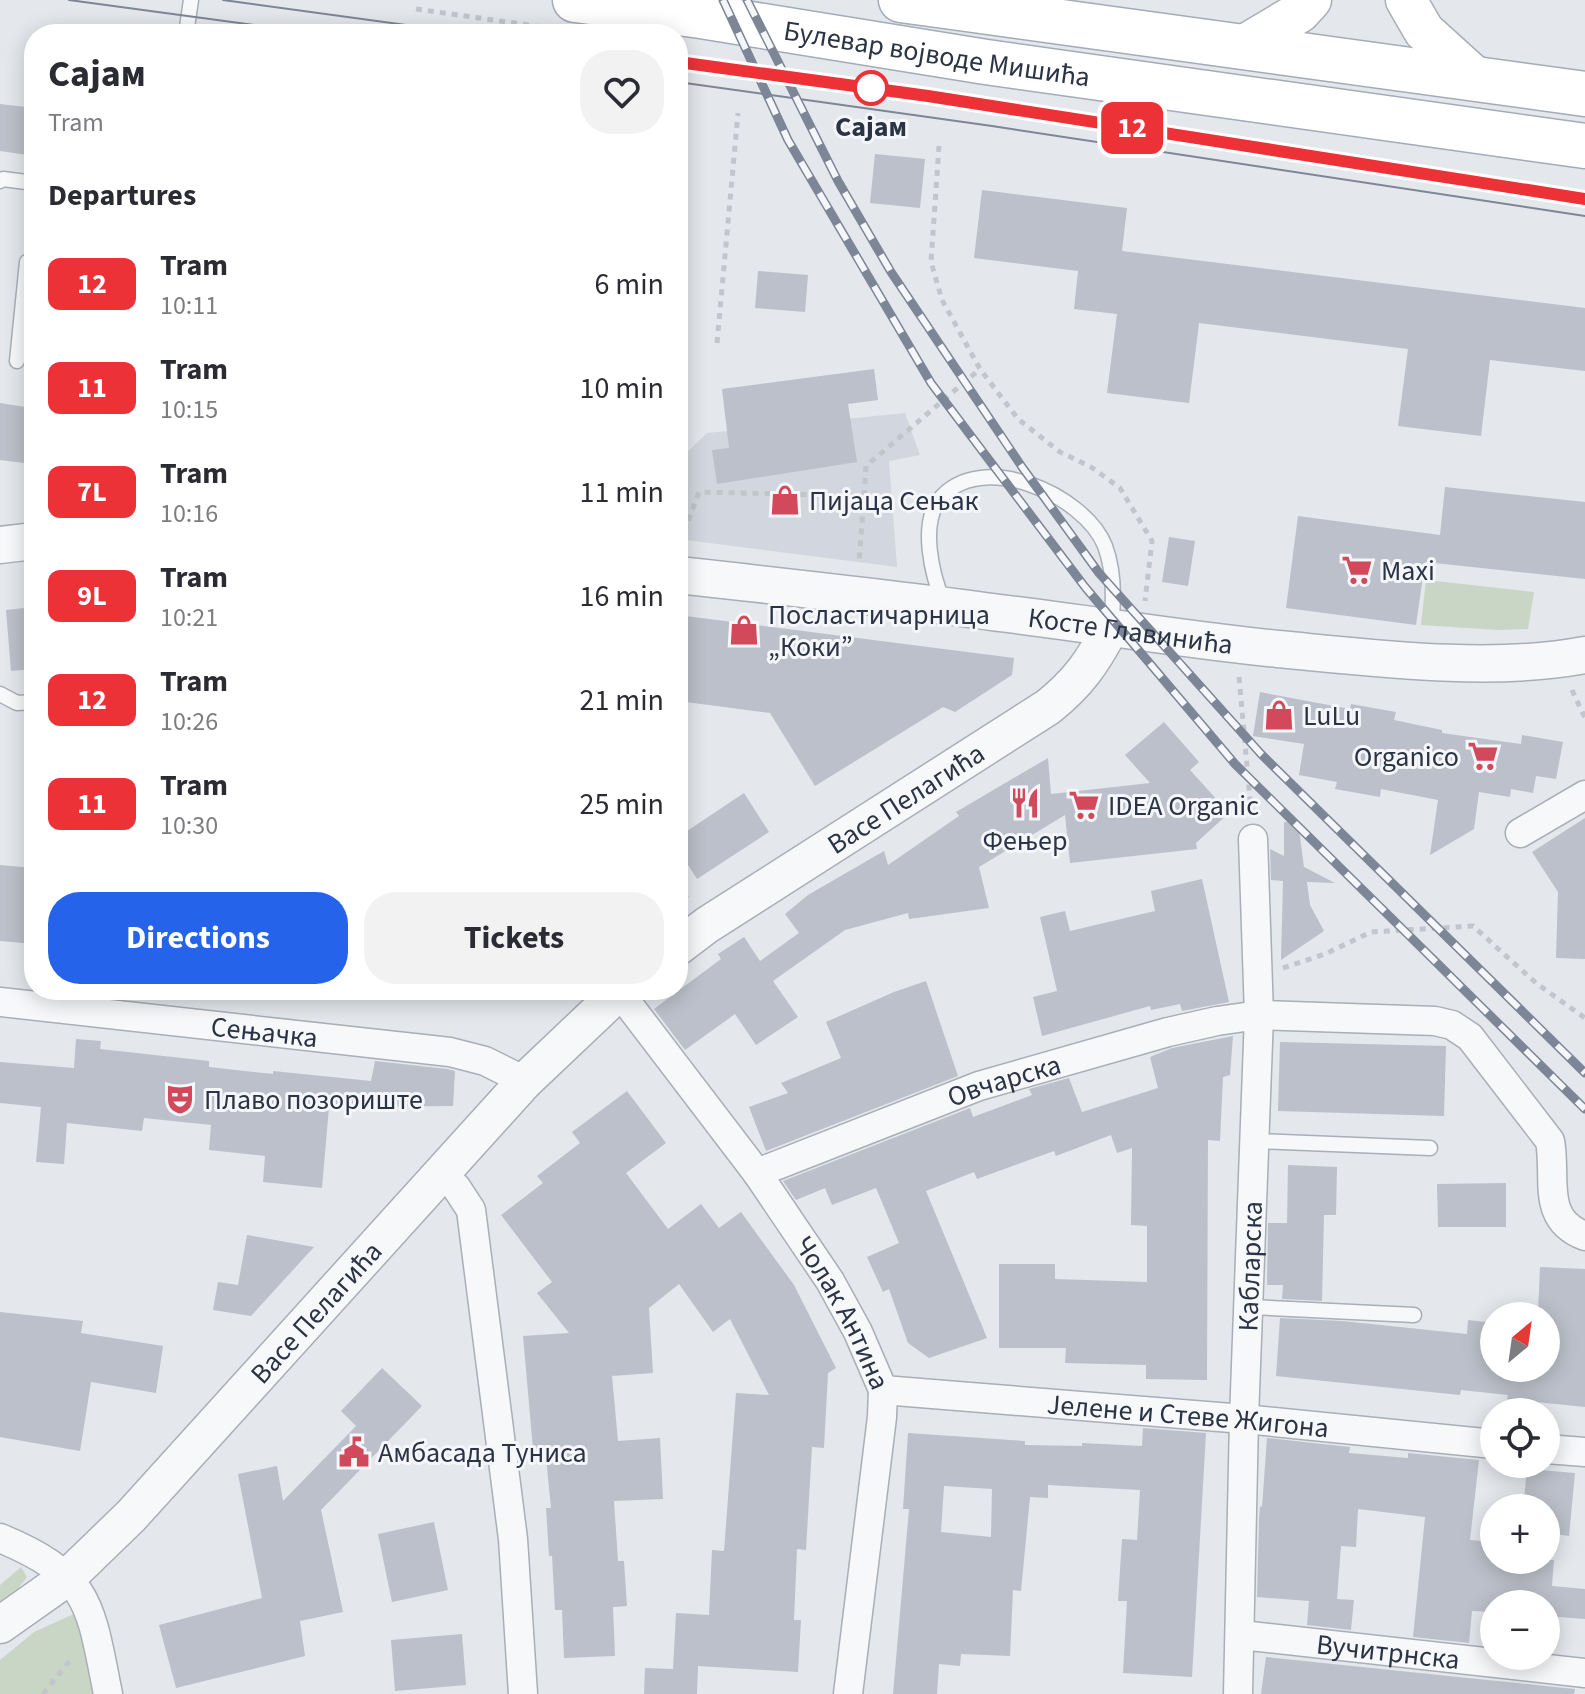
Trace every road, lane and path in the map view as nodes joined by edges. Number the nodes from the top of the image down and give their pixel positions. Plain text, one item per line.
1 (191, 0) edge
2 (901, 0) edge
3 (1311, 0) edge
4 (1406, 0) edge
5 (416, 9) dead end
6 (561, 14) edge
7 (187, 24) edge
8 (1243, 46) junction
9 (1477, 79) junction
10 (1585, 94) edge
11 (738, 113) dead end
12 (939, 146) dead end
13 (1585, 146) edge
14 (0, 181) edge
15 (24, 182) edge
16 (24, 292) edge
17 (717, 343) dead end
18 (17, 361) dead end
19 (980, 369) junction
20 (864, 496) junction
21 (688, 521) edge
22 (24, 542) edge
23 (0, 545) edge
24 (688, 576) edge
25 (857, 595) junction
26 (944, 605) junction
27 (1144, 608) dead end
28 (1110, 629) junction
29 (1576, 668) edge
30 (1239, 687) dead end
31 (0, 694) edge
32 (24, 703) edge
33 (1585, 718) edge
34 (1585, 795) edge
35 (1520, 833) dead end
36 (1253, 839) joint
37 (688, 939) edge
38 (1258, 977) junction
39 (610, 1000) edge
40 (627, 1000) edge
41 (96, 1001) edge
42 (0, 1002) edge
43 (1259, 1015) junction
44 (1585, 1018) edge
45 (525, 1081) junction
46 (1256, 1141) junction
47 (1430, 1148) dead end
48 (757, 1173) junction
49 (441, 1174) junction
50 (1585, 1236) edge
51 (1250, 1307) junction
52 (1414, 1315) dead end
53 (883, 1390) junction
54 (1244, 1419) junction
55 (1480, 1443) edge
56 (1560, 1450) edge
57 (1585, 1452) edge
58 (0, 1538) edge
59 (68, 1577) junction
60 (0, 1625) edge
61 (1241, 1635) junction
62 (1585, 1673) edge
63 (108, 1694) edge
64 (523, 1694) edge
65 (848, 1694) edge
66 (1238, 1694) edge

1 - 7 lane
2 - 8 main road, Булевар војводе Мишића
3 - 8 main road
4 - 9 main road
5 - 6 path
6 - 13 main road, Булевар војводе Мишића
8 - 9 main road, Булевар војводе Мишића
9 - 10 main road, Булевар војводе Мишића
11 - 17 path
12 - 19 path
14 - 15 lane
16 - 18 lane
19 - 20 path
19 - 27 path
20 - 21 path
20 - 25 path
22 - 23 street
24 - 25 street, Косте Главинића
25 - 26 street, Косте Главинића
26 - 28 street, Косте Главинића
26 - 28 lane
28 - 29 street, Косте Главинића
28 - 37 street, Васе Пелагића
29 - 33 path
30 - 36 path
31 - 32 lane
34 - 35 street
36 - 38 street, Кабларска
38 - 43 street, Кабларска
38 - 44 path
39 - 45 street, Васе Пелагића
40 - 48 street, Чолак Антина
41 - 42 street, Сењачка
41 - 45 street, Сењачка
43 - 46 street, Кабларска
43 - 48 street, Овчарска
43 - 50 street, Овчарска
45 - 49 street, Васе Пелагића
46 - 47 lane
46 - 51 street, Кабларска
48 - 53 street, Чолак Антина
49 - 59 street, Васе Пелагића
49 - 64 street
51 - 52 lane
51 - 54 street, Кабларска
53 - 54 street, Јелене и Стеве Жигона
53 - 65 street, Чолак Антина
54 - 55 street, Јелене и Стеве Жигона
54 - 61 street, Кабларска
56 - 57 street
58 - 59 street
59 - 60 street, Васе Пелагића
59 - 63 street
61 - 62 street, Вучитрнска
61 - 66 street, Кабларска

